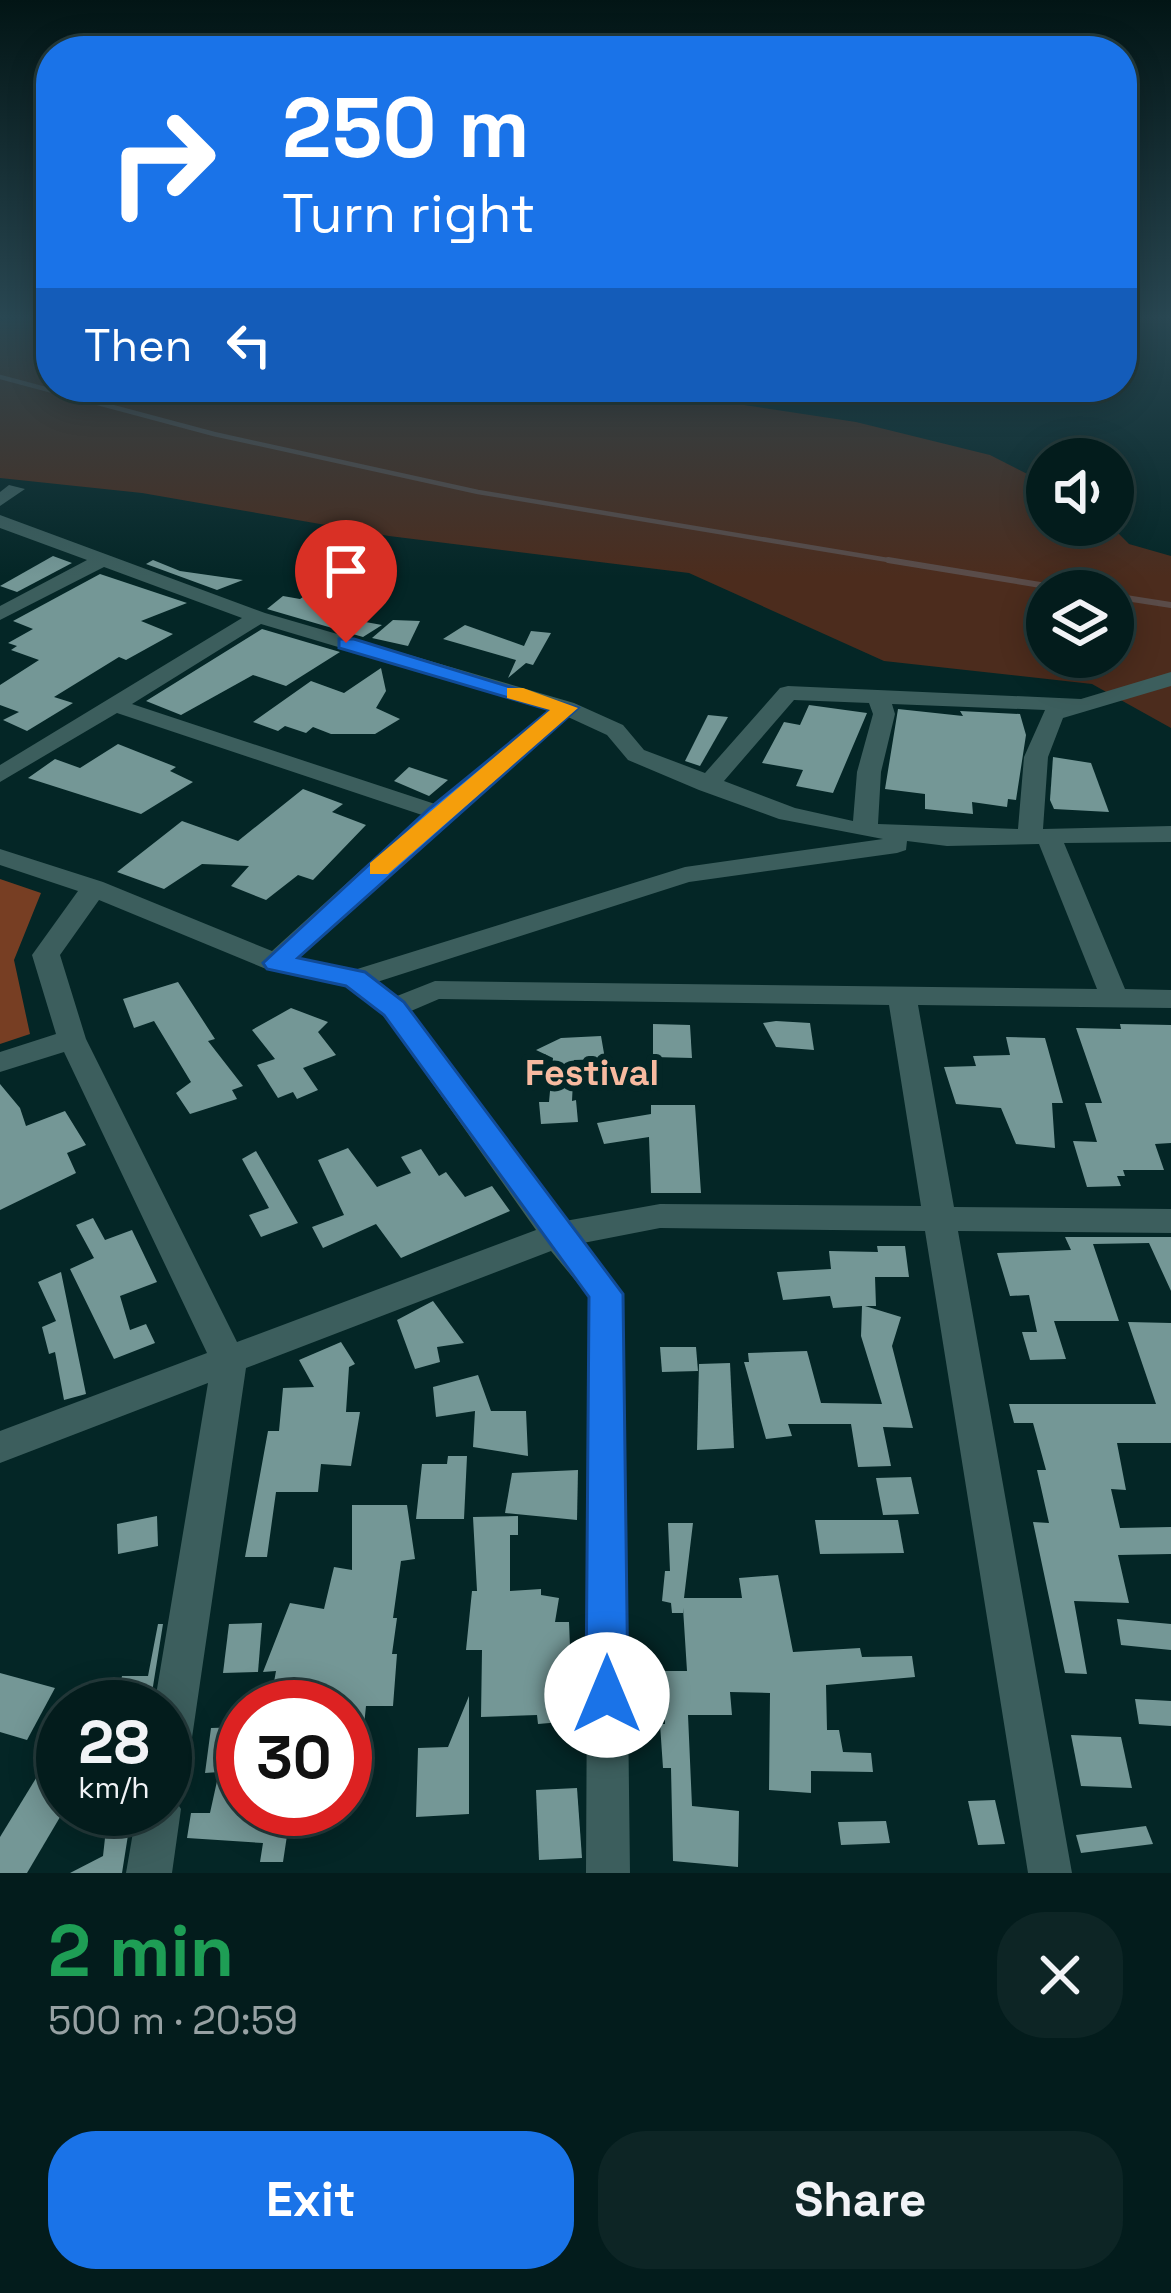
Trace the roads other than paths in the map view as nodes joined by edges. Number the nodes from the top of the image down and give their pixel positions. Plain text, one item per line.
1 (0, 521) edge
2 (104, 559) junction
3 (0, 614) edge
4 (258, 617) junction
5 (1171, 679) edge
6 (878, 696) junction
7 (1076, 704) junction
8 (114, 705) junction
9 (566, 708) junction
10 (0, 775) edge
11 (708, 785) junction
12 (439, 814) junction
13 (865, 831) junction
14 (1171, 834) edge
15 (1039, 835) junction
16 (962, 836) junction
17 (0, 857) edge
18 (94, 888) junction
19 (277, 963) junction
20 (355, 979) junction
21 (902, 996) junction
22 (1115, 999) junction
23 (1171, 999) edge
24 (394, 1009) junction
25 (72, 1039) junction
26 (0, 1062) edge
27 (1171, 1221) edge
28 (938, 1223) junction
29 (557, 1234) junction
30 (229, 1362) junction
31 (0, 1447) edge
32 (179, 1680) edge
33 (155, 1836) edge
34 (149, 1873) edge
35 (608, 1873) edge
36 (1051, 1873) edge

1 - 2 street
2 - 3 street
2 - 4 street
4 - 8 street
4 - 9 street
5 - 7 street
6 - 7 street
6 - 11 street
6 - 13 street
7 - 15 street
8 - 10 street
8 - 12 street
9 - 11 street
9 - 12 street
11 - 13 street
12 - 19 street
13 - 16 street
14 - 15 street
15 - 16 street
15 - 22 street
16 - 20 street
17 - 18 street
18 - 19 street
18 - 25 street
19 - 20 street
20 - 24 street
21 - 22 street
21 - 24 street
21 - 28 street
22 - 23 street
24 - 29 street
25 - 26 street
25 - 30 street
27 - 28 street
28 - 29 street
28 - 36 street
29 - 30 street
29 - 35 street
30 - 31 street
30 - 32 street
33 - 34 street

